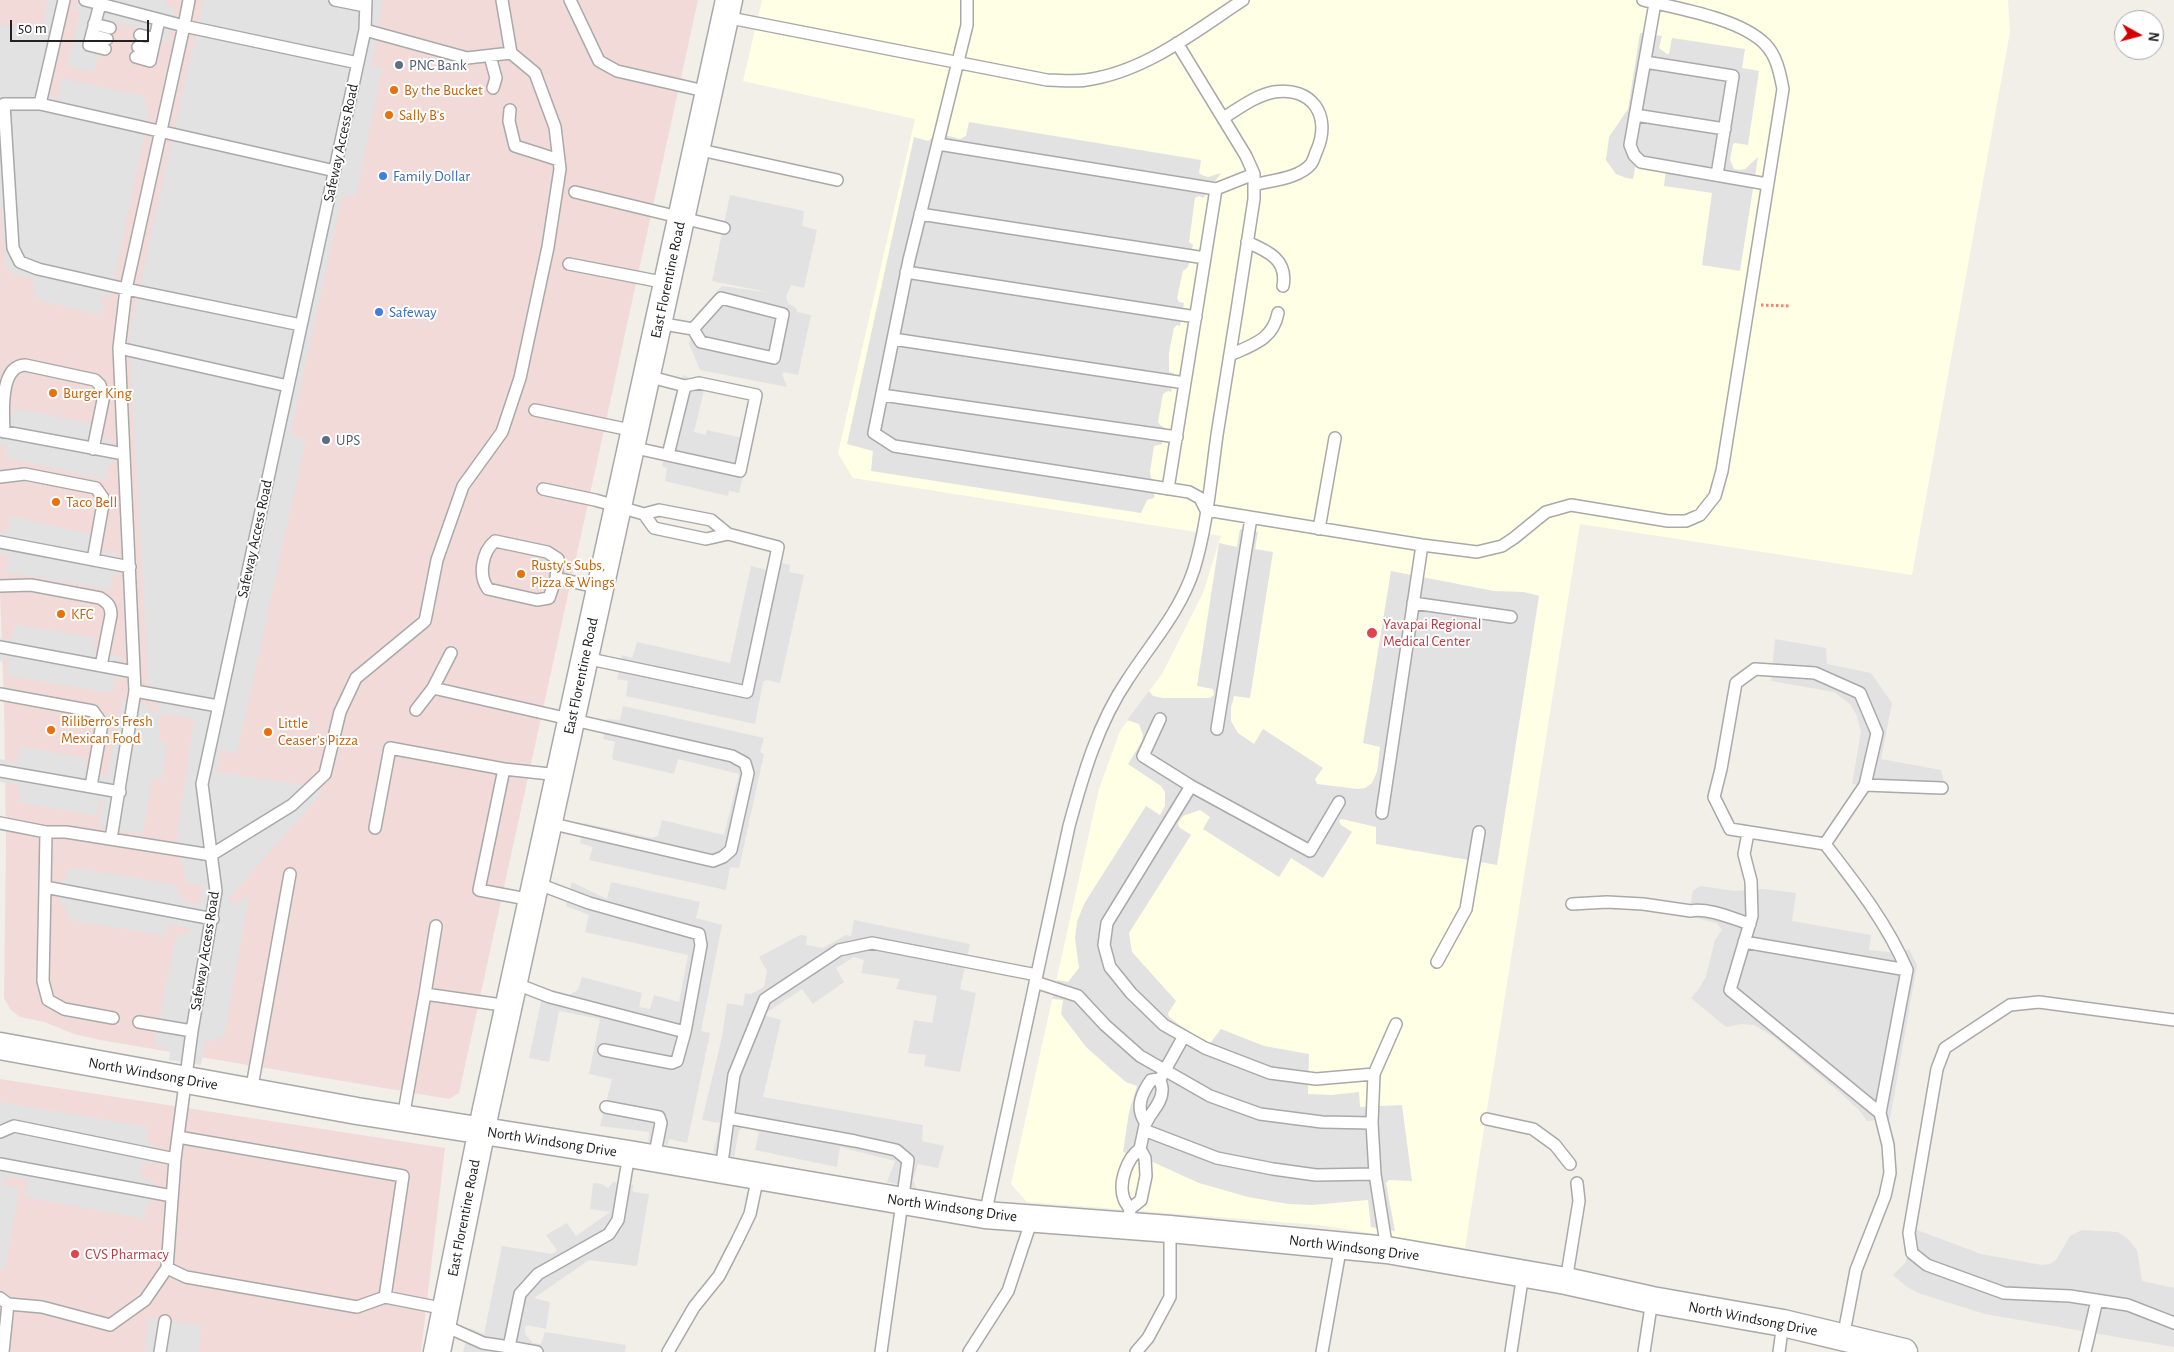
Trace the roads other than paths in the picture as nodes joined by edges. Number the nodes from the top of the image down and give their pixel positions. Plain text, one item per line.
1 (64, 0) edge
2 (85, 0) edge
3 (189, 0) edge
4 (335, 0) edge
5 (502, 0) edge
6 (570, 0) edge
7 (967, 0) edge
8 (1243, 0) edge
9 (1649, 1) edge
10 (365, 3) edge
11 (100, 4) junction
12 (727, 8) edge
13 (159, 20) junction
14 (184, 26) junction
15 (365, 30) junction
16 (92, 35) junction
17 (1177, 43) junction
18 (152, 50) junction
19 (511, 53) junction
20 (490, 56) junction
21 (1645, 62) junction
22 (358, 63) junction
23 (958, 64) junction
24 (497, 84) dead end
25 (709, 92) junction
26 (40, 104) junction
27 (507, 115) dead end
28 (1635, 115) junction
29 (1222, 118) junction
30 (1724, 129) junction
31 (160, 132) junction
32 (938, 144) junction
33 (696, 149) junction
34 (559, 160) junction
35 (335, 171) junction
36 (1717, 175) junction
37 (1254, 179) junction
38 (837, 180) dead end
39 (1767, 184) junction
40 (1216, 190) junction
41 (575, 192) dead end
42 (920, 214) junction
43 (682, 217) junction
44 (724, 228) dead end
45 (1248, 242) junction
46 (1205, 258) junction
47 (569, 264) dead end
48 (906, 272) junction
49 (667, 283) junction
50 (1283, 286) dead end
51 (126, 289) junction
52 (1278, 313) dead end
53 (1196, 317) junction
54 (658, 323) junction
55 (301, 325) junction
56 (693, 329) junction
57 (893, 339) junction
58 (119, 348) junction
59 (1230, 355) junction
60 (647, 376) junction
61 (1185, 383) junction
62 (288, 386) junction
63 (685, 386) junction
64 (882, 395) junction
65 (535, 410) dead end
66 (2, 432) edge
67 (1177, 437) junction
68 (1335, 438) dead end
69 (633, 439) junction
70 (93, 449) junction
71 (124, 454) junction
72 (668, 455) junction
73 (0, 477) edge
74 (543, 489) dead end
75 (1168, 489) junction
76 (618, 507) junction
77 (1206, 510) junction
78 (644, 514) junction
79 (1251, 518) junction
80 (1319, 529) junction
81 (728, 534) junction
82 (0, 542) edge
83 (1422, 545) junction
84 (93, 560) junction
85 (130, 567) junction
86 (556, 578) junction
87 (0, 586) edge
88 (600, 588) junction
89 (1413, 603) junction
90 (1511, 617) dead end
91 (0, 647) edge
92 (451, 653) dead end
93 (585, 658) junction
94 (102, 666) junction
95 (134, 672) junction
96 (432, 688) junction
97 (135, 691) junction
98 (0, 694) edge
99 (218, 706) junction
100 (416, 710) dead end
101 (1160, 719) dead end
102 (571, 720) junction
103 (1217, 730) dead end
104 (504, 769) junction
105 (0, 771) edge
106 (559, 775) junction
107 (1865, 785) junction
108 (91, 786) junction
109 (1191, 786) junction
110 (1942, 788) dead end
111 (120, 792) junction
112 (1339, 802) dead end
113 (1382, 813) dead end
114 (0, 823) edge
115 (549, 823) junction
116 (375, 828) dead end
117 (46, 832) junction
118 (1478, 832) dead end
119 (1748, 833) junction
120 (111, 839) junction
121 (1825, 844) junction
122 (211, 855) junction
123 (290, 874) dead end
124 (45, 887) junction
125 (534, 892) junction
126 (1572, 904) dead end
127 (213, 919) junction
128 (1750, 924) junction
129 (436, 926) dead end
130 (1744, 942) junction
131 (1437, 962) dead end
132 (1907, 970) junction
133 (1036, 978) junction
134 (425, 994) junction
135 (511, 995) junction
136 (113, 1018) dead end
137 (2174, 1020) edge
138 (139, 1022) dead end
139 (1396, 1024) dead end
140 (192, 1031) junction
141 (685, 1032) junction
142 (1184, 1036) junction
143 (0, 1046) edge
144 (604, 1050) dead end
145 (1162, 1074) junction
146 (1374, 1074) junction
147 (186, 1080) junction
148 (251, 1092) junction
149 (606, 1107) dead end
150 (1880, 1113) junction
151 (403, 1118) junction
152 (728, 1118) junction
153 (1487, 1120) dead end
154 (1372, 1123) junction
155 (1144, 1126) junction
156 (482, 1131) junction
157 (0, 1132) edge
158 (178, 1137) junction
159 (1140, 1149) junction
160 (629, 1154) junction
161 (654, 1158) junction
162 (174, 1159) junction
163 (0, 1164) edge
164 (1570, 1164) dead end
165 (721, 1170) junction
166 (1375, 1174) junction
167 (758, 1176) junction
168 (1577, 1183) dead end
169 (172, 1196) junction
170 (903, 1201) junction
171 (985, 1215) junction
172 (1128, 1218) junction
173 (1032, 1219) junction
174 (1170, 1229) junction
175 (1341, 1245) junction
176 (1387, 1250) junction
177 (167, 1268) junction
178 (1523, 1274) junction
179 (1566, 1281) junction
180 (385, 1298) junction
181 (1652, 1300) junction
182 (2097, 1300) junction
183 (4, 1301) edge
184 (444, 1317) junction
185 (166, 1322) dead end
186 (1784, 1323) junction
187 (2174, 1323) edge
188 (1843, 1338) junction
189 (509, 1347) junction
190 (3, 1352) edge
191 (160, 1352) edge
192 (437, 1352) edge
193 (537, 1352) edge
194 (668, 1352) edge
195 (881, 1352) edge
196 (969, 1352) edge
197 (1136, 1352) edge
198 (1322, 1352) edge
199 (1511, 1352) edge
200 (1644, 1352) edge
201 (1779, 1352) edge
202 (1904, 1352) edge
203 (2085, 1352) edge

1 - 26 lane
2 - 11 lane
3 - 14 lane
4 - 10 lane
5 - 19 lane
6 - 25 lane
7 - 23 lane
8 - 17 lane
9 - 21 lane
9 - 39 lane
10 - 15 lane, Safeway Access Road
11 - 13 lane
11 - 16 lane
12 - 23 lane
12 - 25 street, East Florentine Road
13 - 14 lane
13 - 18 lane
14 - 22 lane
14 - 31 lane
15 - 20 lane
15 - 22 lane, Safeway Access Road
16 - 16 lane
17 - 23 lane
17 - 29 lane
18 - 18 lane
19 - 20 lane
19 - 34 lane
20 - 24 lane
21 - 28 lane
21 - 30 lane
22 - 35 lane, Safeway Access Road
23 - 32 lane
25 - 33 street, East Florentine Road
26 - 31 lane
26 - 51 lane
27 - 34 lane
28 - 30 lane
28 - 36 lane
29 - 37 lane
29 - 37 lane
30 - 36 lane
31 - 35 lane
31 - 51 lane
32 - 40 lane
32 - 42 lane
33 - 38 lane
33 - 43 street, East Florentine Road
34 - 122 lane
35 - 55 lane, Safeway Access Road
36 - 39 lane
37 - 40 lane
37 - 45 lane
39 - 83 lane
40 - 46 lane
41 - 43 lane
42 - 46 lane
42 - 48 lane
43 - 44 lane
43 - 49 street, East Florentine Road
45 - 50 lane
45 - 59 lane
46 - 53 lane
47 - 49 lane
48 - 53 lane
48 - 57 lane
49 - 54 street, East Florentine Road
51 - 55 lane
51 - 58 lane
52 - 59 lane
53 - 61 lane
54 - 56 lane
54 - 60 street, East Florentine Road
55 - 62 lane, Safeway Access Road
56 - 56 lane
57 - 61 lane
57 - 64 lane
58 - 62 lane
58 - 71 lane
59 - 77 lane
60 - 63 lane
60 - 69 street, East Florentine Road
61 - 67 lane
62 - 99 lane, Safeway Access Road
63 - 72 lane
63 - 72 lane
64 - 67 lane
64 - 75 lane
65 - 69 lane
66 - 70 lane
66 - 70 lane
67 - 75 lane
68 - 80 lane
69 - 72 lane
69 - 76 street, East Florentine Road
70 - 71 lane
71 - 85 lane
73 - 84 lane
74 - 76 lane
75 - 77 lane
76 - 78 lane
76 - 88 street, East Florentine Road
77 - 79 lane
77 - 133 lane
78 - 81 lane
78 - 81 lane
79 - 80 lane
79 - 103 lane
80 - 83 lane
81 - 93 lane
82 - 84 lane
83 - 89 lane
84 - 85 lane
85 - 95 lane
86 - 86 lane
86 - 88 lane
87 - 94 lane
88 - 93 street, East Florentine Road
89 - 90 lane
89 - 113 lane
91 - 94 lane
92 - 96 lane
93 - 102 street, East Florentine Road
94 - 95 lane
95 - 97 lane
96 - 100 lane
96 - 102 lane
97 - 99 lane
97 - 111 lane
98 - 108 lane
99 - 122 lane, Safeway Access Road
101 - 109 lane
102 - 106 street, East Florentine Road
102 - 115 lane
104 - 106 lane
104 - 116 lane
104 - 125 lane
105 - 108 lane
106 - 115 street, East Florentine Road
107 - 110 lane
107 - 119 lane
107 - 121 lane
108 - 111 lane
109 - 112 lane
109 - 142 lane
111 - 120 lane
114 - 117 lane
115 - 125 street, East Florentine Road
117 - 120 lane
117 - 124 lane
118 - 131 lane
119 - 121 lane
119 - 128 lane
120 - 122 lane
121 - 132 lane
122 - 127 lane, Safeway Access Road
123 - 148 lane
124 - 127 lane
124 - 136 lane
125 - 135 street, East Florentine Road
125 - 141 lane
126 - 128 lane
127 - 140 lane, Safeway Access Road
128 - 130 lane
129 - 134 lane
130 - 132 lane
130 - 150 lane
132 - 150 lane
133 - 145 lane
133 - 152 lane
133 - 171 lane
134 - 135 lane
134 - 151 lane
135 - 141 lane
135 - 156 street, East Florentine Road
137 - 182 lane
138 - 140 lane
139 - 146 lane
140 - 147 lane, Safeway Access Road
141 - 144 lane
142 - 145 lane
142 - 146 lane
143 - 147 street, North Windsong Drive
145 - 154 lane
145 - 155 lane
145 - 155 lane
146 - 154 lane
147 - 148 street, North Windsong Drive
147 - 158 lane, Safeway Access Road
148 - 151 street, North Windsong Drive
149 - 161 lane
150 - 188 lane
151 - 156 street, North Windsong Drive
152 - 165 lane
152 - 170 lane
153 - 164 lane
154 - 166 lane
155 - 159 lane
155 - 166 lane
156 - 160 street, North Windsong Drive
156 - 184 street, East Florentine Road
157 - 162 lane
158 - 162 lane, Safeway Access Road
158 - 180 lane
159 - 172 lane
159 - 172 lane
160 - 161 street, North Windsong Drive
160 - 189 lane
161 - 165 street, North Windsong Drive
162 - 169 lane, Safeway Access Road
163 - 169 lane
165 - 167 street, North Windsong Drive
166 - 176 lane
167 - 170 street, North Windsong Drive
167 - 194 lane
168 - 179 lane
169 - 177 lane, Safeway Access Road
170 - 171 street, North Windsong Drive
170 - 195 lane
171 - 173 street, North Windsong Drive
172 - 173 street, North Windsong Drive
172 - 174 street, North Windsong Drive
173 - 196 lane
174 - 175 street, North Windsong Drive
174 - 197 lane
175 - 176 street, North Windsong Drive
175 - 198 lane
176 - 178 street, North Windsong Drive
177 - 180 lane
177 - 183 lane
178 - 179 street, North Windsong Drive
178 - 199 lane
179 - 181 street, North Windsong Drive
180 - 184 lane
181 - 186 street, North Windsong Drive
181 - 200 lane
182 - 187 lane
182 - 203 lane
183 - 190 lane
184 - 189 lane
184 - 192 street, East Florentine Road
185 - 191 lane
186 - 188 street, North Windsong Drive
186 - 201 lane
188 - 202 street, North Windsong Drive
189 - 193 lane

